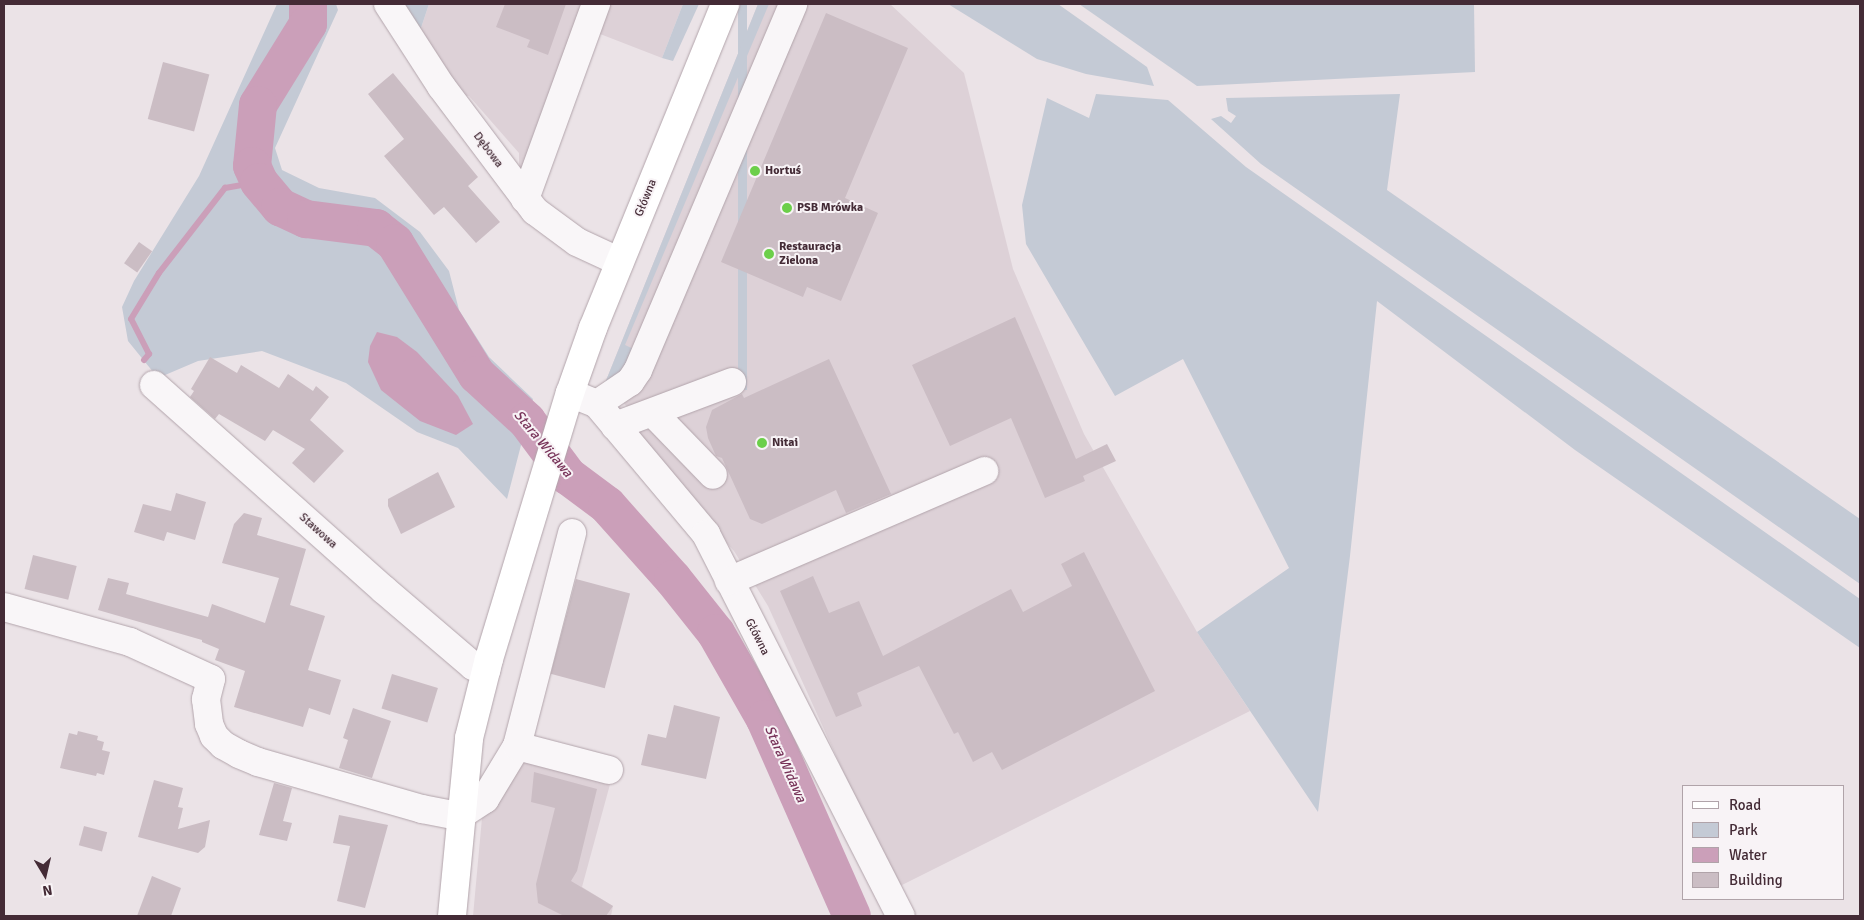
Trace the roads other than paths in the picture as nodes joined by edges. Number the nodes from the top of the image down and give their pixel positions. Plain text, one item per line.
1 (388, 4) edge
2 (596, 4) edge
3 (725, 4) edge
4 (793, 4) edge
5 (525, 199) junction
6 (620, 262) junction
7 (732, 382) dead end
8 (154, 385) dead end
9 (570, 393) junction
10 (597, 404) junction
11 (653, 413) junction
12 (615, 426) junction
13 (984, 470) dead end
14 (713, 475) dead end
15 (572, 533) dead end
16 (729, 580) junction
17 (4, 607) edge
18 (487, 665) junction
19 (518, 746) junction
20 (609, 770) dead end
21 (459, 816) junction
22 (452, 916) edge
23 (901, 916) edge

1 - 5 street, Dębowa
2 - 5 street
3 - 6 main road, Główna
4 - 10 street
5 - 6 street, Dębowa
6 - 9 main road, Główna
7 - 11 street
8 - 18 street, Stawowa
9 - 10 street, Główna
9 - 18 main road, Główna
10 - 12 street, Główna
11 - 12 street
11 - 14 street
12 - 16 street, Główna
13 - 16 street
15 - 19 street
16 - 23 street, Główna
17 - 21 street
18 - 21 main road, Główna
19 - 20 street
19 - 21 street
21 - 22 main road, Główna

